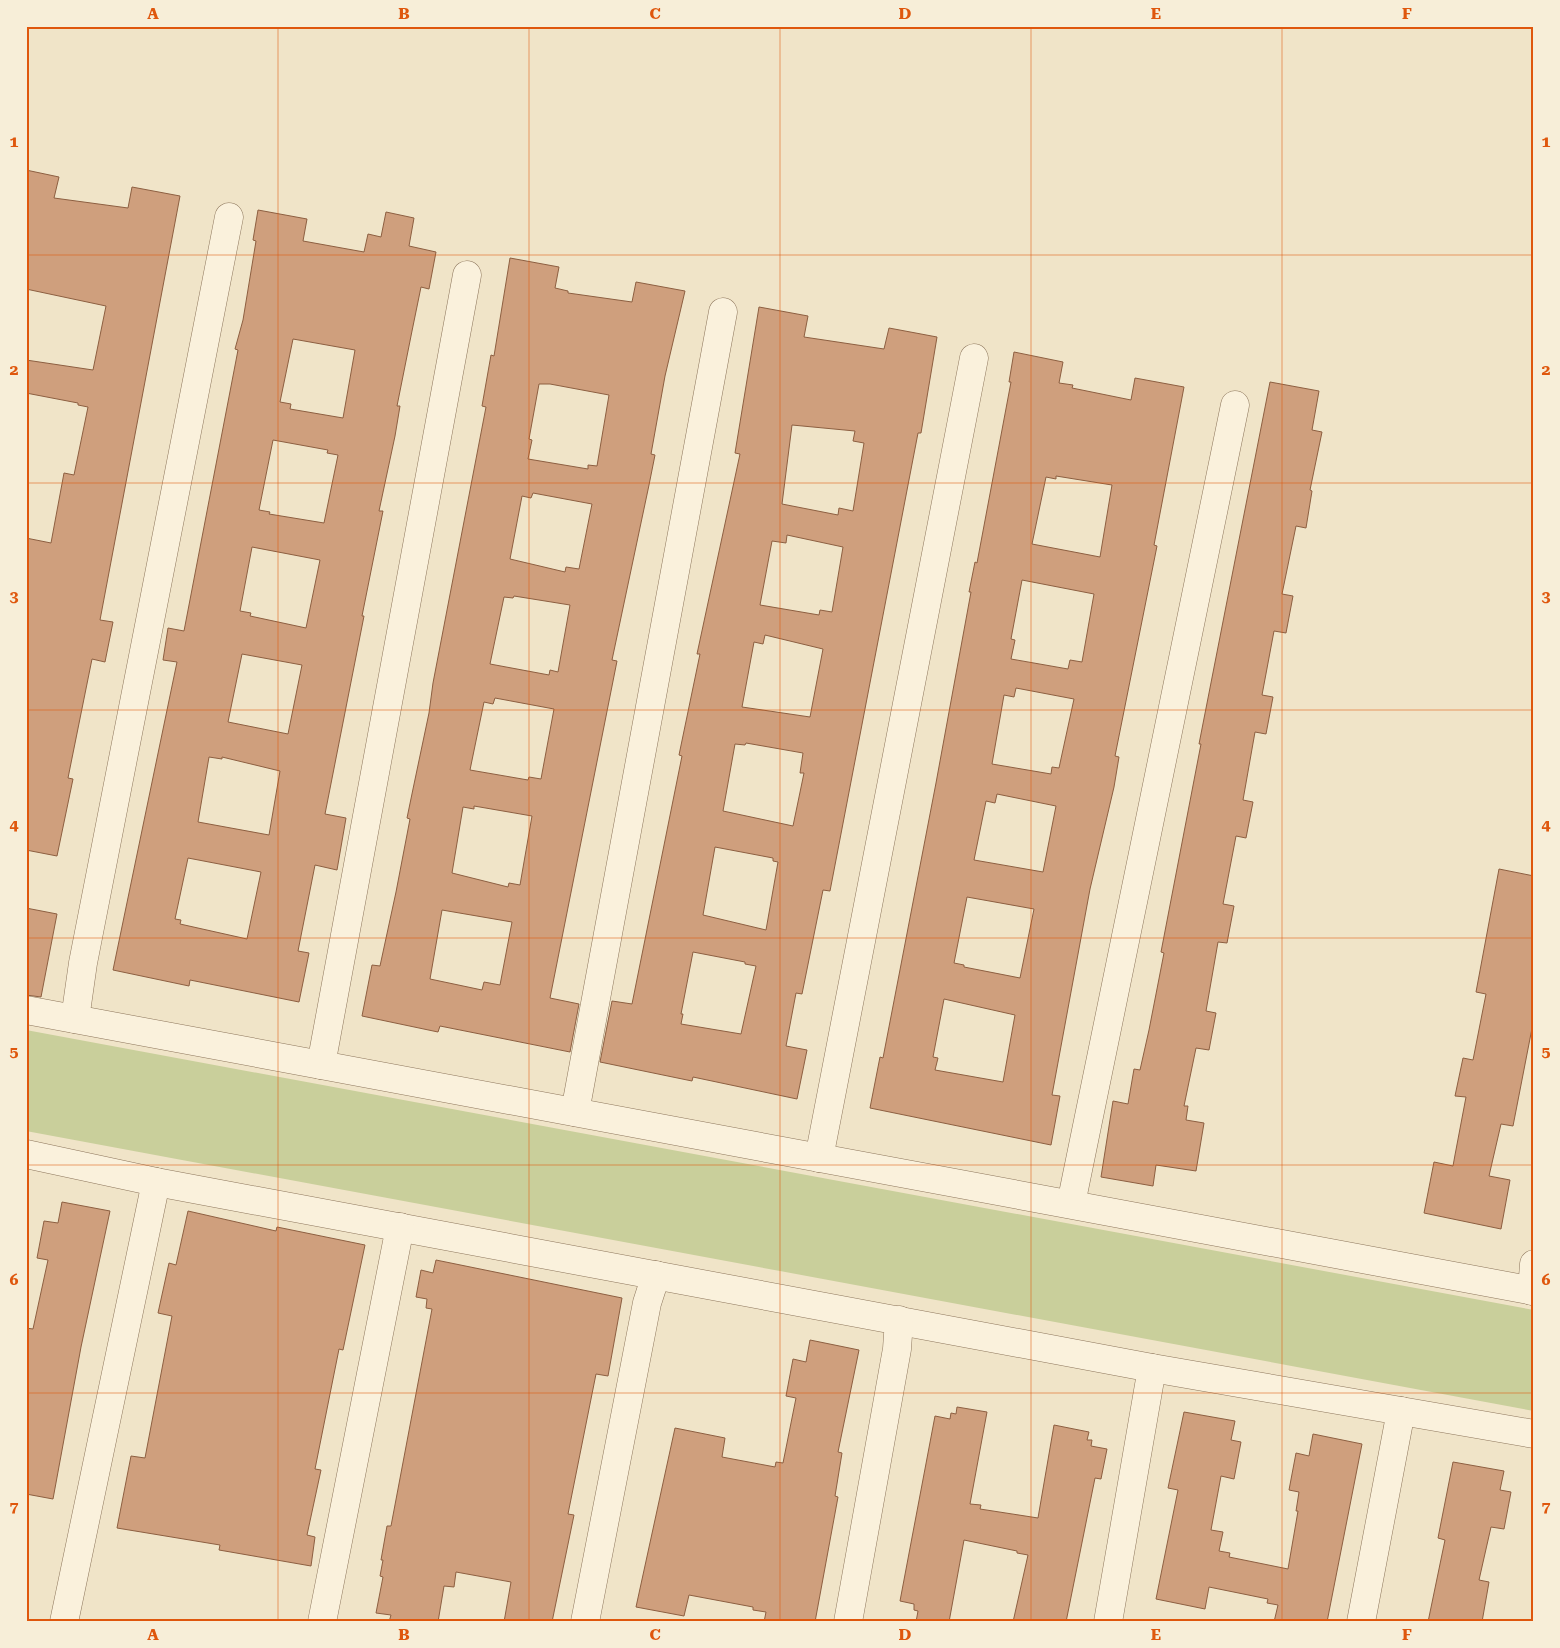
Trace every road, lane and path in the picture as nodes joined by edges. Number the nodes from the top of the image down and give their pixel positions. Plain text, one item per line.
1 (229, 218) dead end
2 (467, 275) dead end
3 (723, 312) dead end
4 (974, 358) dead end
5 (1235, 405) dead end
6 (26, 1010) edge
7 (75, 1019) junction
8 (321, 1065) junction
9 (575, 1112) junction
10 (26, 1154) edge
11 (819, 1158) junction
12 (156, 1182) junction
13 (1071, 1204) junction
14 (400, 1227) junction
15 (656, 1275) junction
16 (1533, 1282) edge
17 (898, 1320) junction
18 (1152, 1368) junction
19 (1401, 1411) junction
20 (1534, 1434) edge
21 (64, 1622) edge
22 (322, 1622) edge
23 (585, 1622) edge
24 (848, 1622) edge
25 (1108, 1622) edge
26 (1361, 1622) edge

1 - 7 street
2 - 8 street
3 - 9 street
4 - 11 street
5 - 13 street
6 - 7 street
7 - 8 street
8 - 9 street
9 - 11 street
10 - 12 street
11 - 13 street
12 - 14 street
12 - 21 street
13 - 16 street
14 - 15 street
14 - 22 street
15 - 17 street
15 - 23 street
17 - 18 street
17 - 24 street
18 - 19 street
18 - 25 street
19 - 20 street
19 - 26 street

